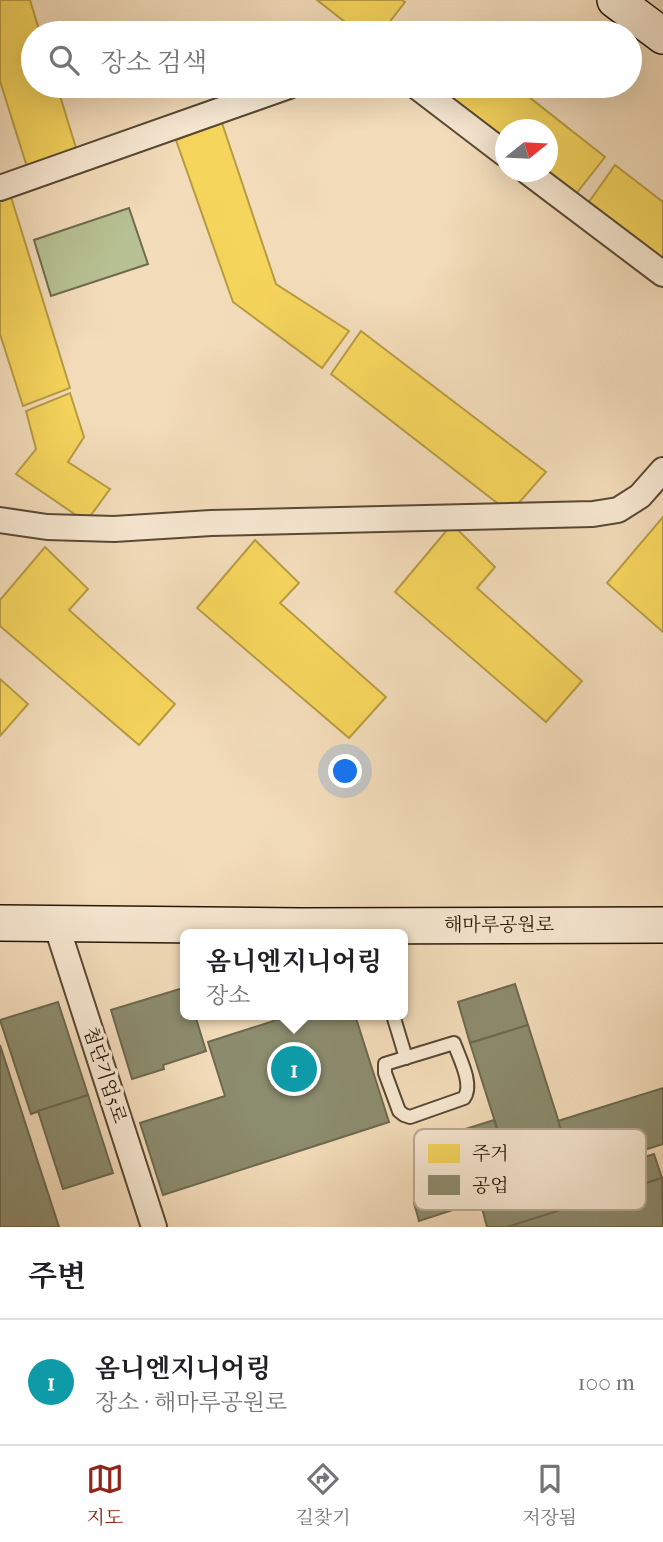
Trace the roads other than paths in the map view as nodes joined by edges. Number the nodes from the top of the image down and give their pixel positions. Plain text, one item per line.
1 (615, 0) edge
2 (663, 36) edge
3 (255, 98) edge
4 (432, 98) edge
5 (495, 146) edge
6 (541, 182) edge
7 (0, 188) edge
8 (663, 275) edge
9 (663, 470) edge
10 (0, 520) edge
11 (0, 923) edge
12 (663, 925) edge
13 (220, 929) edge
14 (180, 930) edge
15 (60, 935) junction
16 (180, 946) edge
17 (408, 946) edge
18 (663, 946) edge
19 (0, 947) edge
20 (395, 1020) edge
21 (406, 1058) junction
22 (154, 1227) edge

1 - 2 street
3 - 7 street
4 - 5 street
6 - 8 street
9 - 10 street
11 - 15 street, 해마루공원로
12 - 13 street, 해마루공원로
14 - 15 street, 해마루공원로
15 - 16 street, 해마루공원로
15 - 19 street, 해마루공원로
15 - 22 street, 첨단기업5로
17 - 18 street, 해마루공원로
20 - 21 lane
21 - 21 lane

